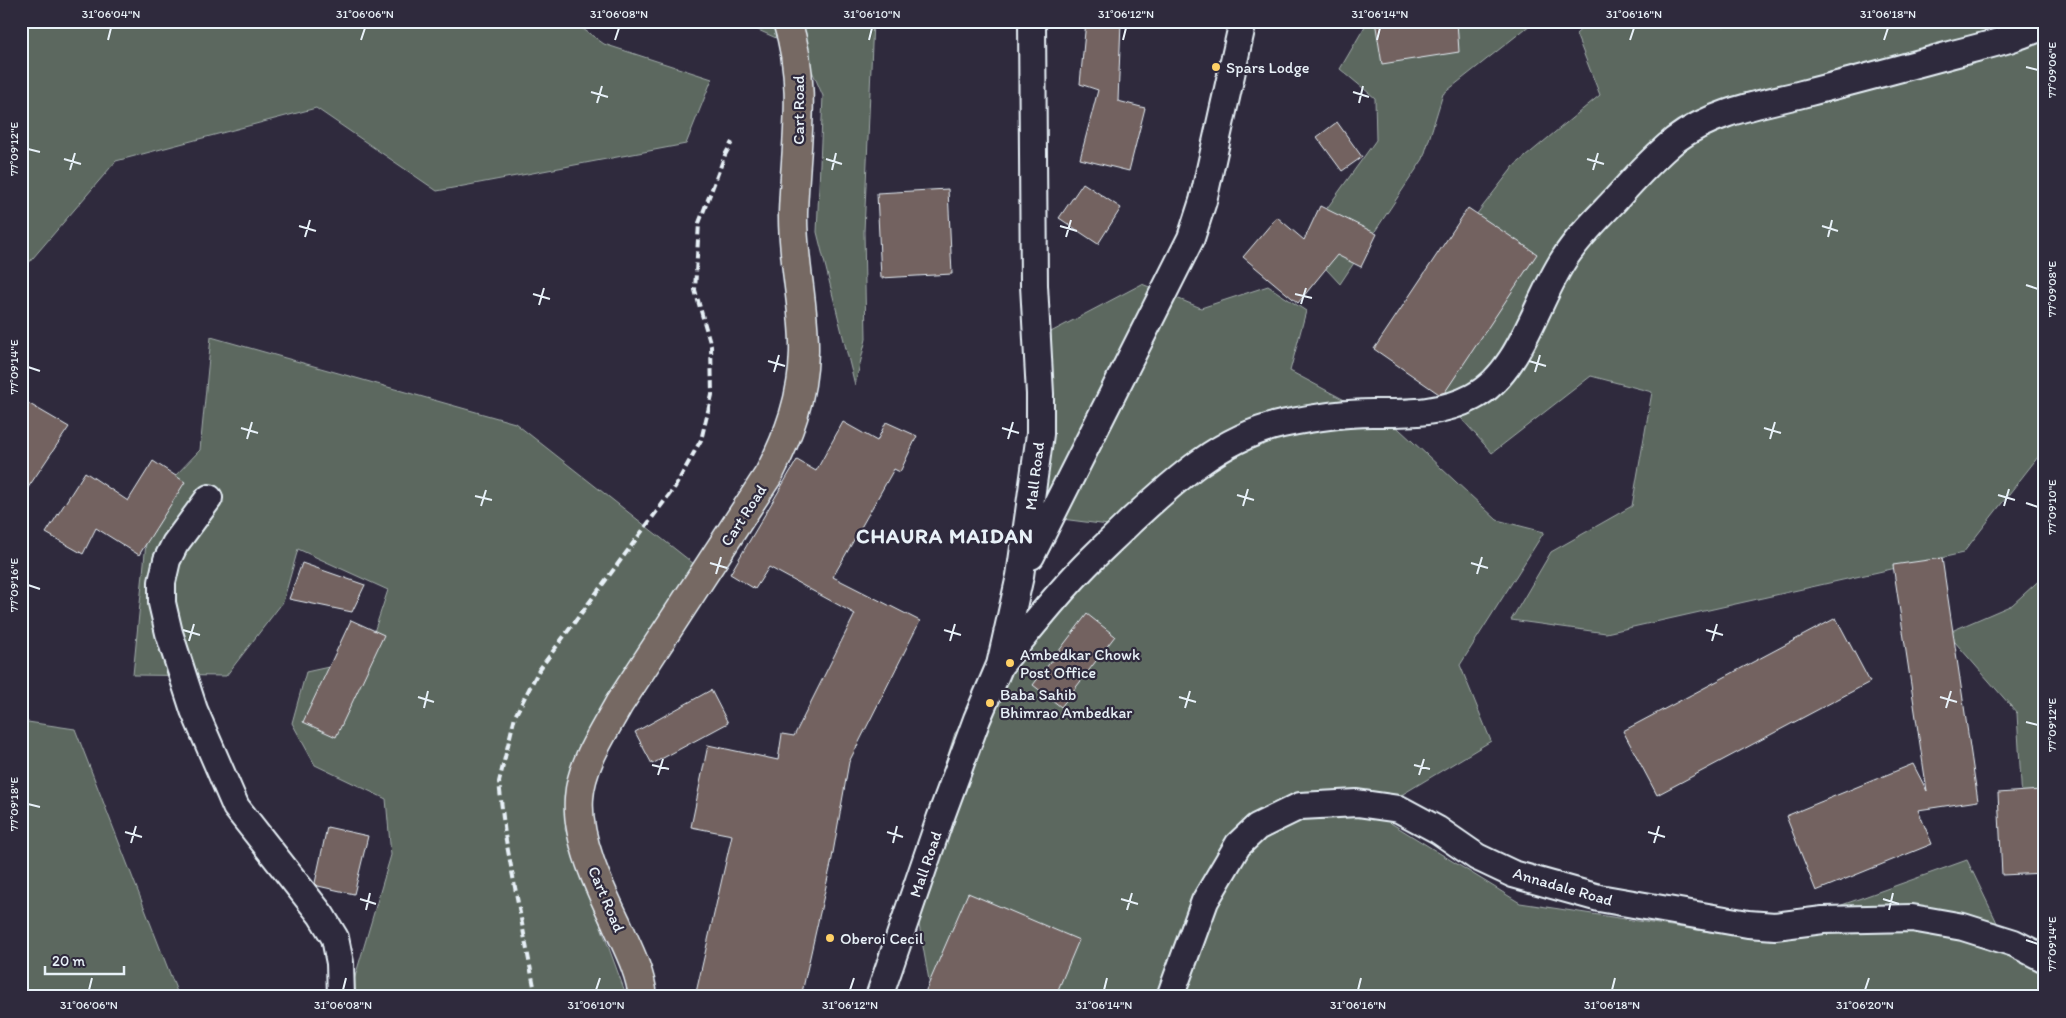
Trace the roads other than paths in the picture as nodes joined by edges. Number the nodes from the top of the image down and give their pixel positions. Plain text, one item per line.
1 (787, 21) edge
2 (1032, 21) edge
3 (1243, 21) edge
4 (2045, 25) edge
5 (209, 498) dead end
6 (1020, 576) junction
7 (1000, 665) junction
8 (2045, 959) edge
9 (341, 997) edge
10 (643, 997) edge
11 (879, 997) edge
12 (1170, 997) edge

1 - 10 main road, Cart Road
2 - 6 street, Mall Road
3 - 6 street
4 - 7 street
5 - 9 street
6 - 7 street, Mall Road
7 - 11 street, Mall Road
8 - 12 street, Annadale Road

